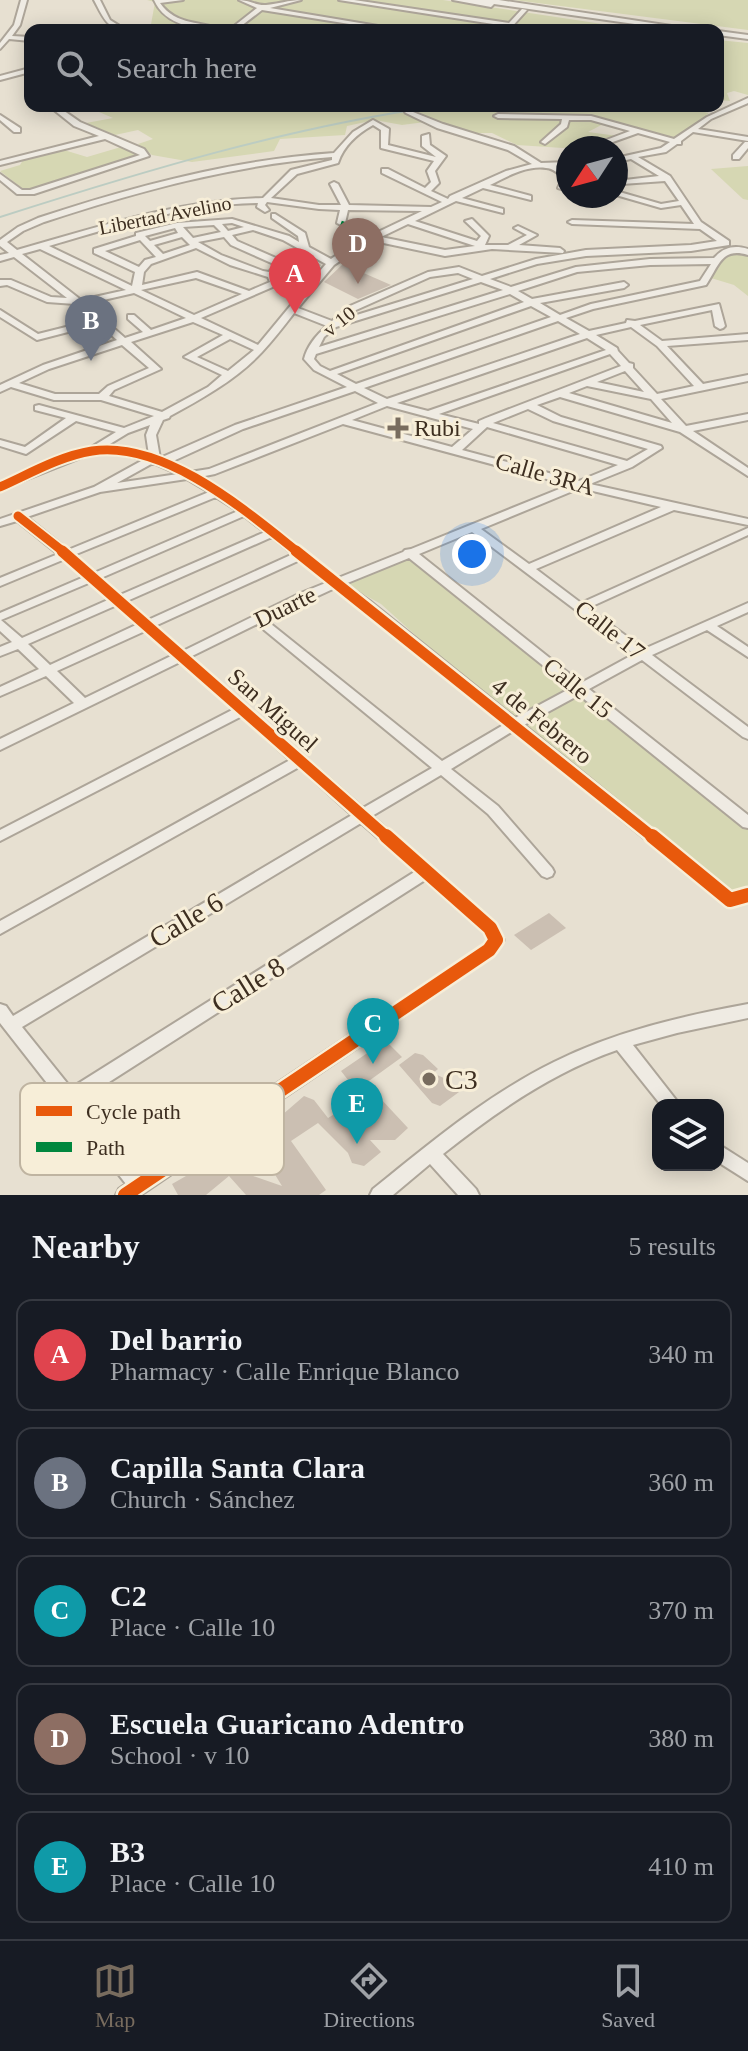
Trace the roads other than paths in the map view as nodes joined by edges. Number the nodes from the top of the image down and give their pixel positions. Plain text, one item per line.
1 (24, 0) edge
2 (97, 0) edge
3 (180, 0) edge
4 (242, 0) edge
5 (298, 0) edge
6 (342, 0) edge
7 (457, 0) edge
8 (482, 0) edge
9 (155, 1) edge
10 (261, 8) junction
11 (524, 10) junction
12 (318, 18) junction
13 (113, 24) edge
14 (191, 24) edge
15 (240, 24) edge
16 (312, 24) edge
17 (358, 24) edge
18 (484, 24) edge
19 (512, 24) edge
20 (624, 24) edge
21 (652, 24) edge
22 (724, 36) edge
23 (11, 38) junction
24 (24, 39) edge
25 (748, 39) edge
26 (0, 47) edge
27 (24, 72) edge
28 (0, 78) edge
29 (748, 100) edge
30 (724, 111) edge
31 (62, 112) edge
32 (408, 112) dead end
33 (722, 112) edge
34 (498, 116) dead end
35 (0, 117) edge
36 (566, 117) junction
37 (17, 130) dead end
38 (692, 130) junction
39 (637, 131) junction
40 (426, 136) dead end
41 (623, 136) edge
42 (103, 137) junction
43 (545, 142) dead end
44 (678, 142) junction
45 (748, 142) edge
46 (335, 155) junction
47 (736, 157) dead end
48 (634, 158) junction
49 (628, 159) edge
50 (438, 160) junction
51 (0, 163) edge
52 (556, 164) edge
53 (544, 165) junction
54 (385, 171) dead end
55 (556, 171) edge
56 (0, 176) edge
57 (667, 178) junction
58 (628, 182) edge
59 (334, 184) dead end
60 (484, 186) junction
61 (427, 190) junction
62 (134, 193) junction
63 (628, 196) edge
64 (528, 198) dead end
65 (450, 199) junction
66 (681, 203) junction
67 (266, 205) junction
68 (345, 207) junction
69 (429, 209) junction
70 (500, 211) dead end
71 (275, 216) dead end
72 (136, 218) junction
73 (469, 221) dead end
74 (409, 222) junction
75 (572, 222) dead end
76 (217, 223) junction
77 (341, 223) dead end
78 (177, 225) junction
79 (700, 227) junction
80 (253, 228) junction
81 (518, 228) dead end
82 (16, 232) junction
83 (181, 235) junction
84 (225, 235) junction
85 (138, 236) junction
86 (351, 236) dead end
87 (373, 238) junction
88 (723, 242) junction
89 (195, 243) junction
90 (234, 243) junction
91 (84, 244) dead end
92 (148, 244) junction
93 (479, 244) junction
94 (39, 246) junction
95 (356, 246) junction
96 (492, 246) junction
97 (743, 246) edge
98 (693, 247) junction
99 (507, 248) junction
100 (305, 250) junction
101 (97, 251) junction
102 (210, 251) junction
103 (599, 252) junction
104 (748, 252) edge
105 (16, 254) junction
106 (160, 256) junction
107 (0, 258) edge
108 (699, 261) junction
109 (714, 261) junction
110 (331, 263) junction
111 (602, 266) junction
112 (140, 271) junction
113 (483, 277) junction
114 (273, 279) junction
115 (0, 283) edge
116 (137, 289) junction
117 (508, 289) junction
118 (247, 293) junction
119 (300, 298) junction
120 (78, 302) junction
121 (532, 302) junction
122 (292, 309) junction
123 (0, 313) edge
124 (131, 317) dead end
125 (561, 318) junction
126 (192, 319) junction
127 (101, 321) junction
128 (630, 322) junction
129 (333, 325) junction
130 (720, 326) dead end
131 (149, 333) junction
132 (588, 334) junction
133 (229, 336) junction
134 (748, 337) edge
135 (125, 342) junction
136 (660, 344) junction
137 (259, 349) junction
138 (614, 350) junction
139 (310, 353) junction
140 (630, 366) junction
141 (329, 374) junction
142 (230, 375) junction
143 (748, 378) edge
144 (588, 383) junction
145 (11, 384) junction
146 (355, 387) junction
147 (701, 388) junction
148 (0, 389) edge
149 (558, 393) junction
150 (102, 397) junction
151 (655, 397) junction
152 (386, 403) junction
153 (528, 405) junction
154 (39, 408) dead end
155 (429, 414) junction
156 (75, 417) junction
157 (162, 417) junction
158 (748, 417) edge
159 (344, 421) junction
160 (480, 425) junction
161 (684, 430) junction
162 (124, 431) junction
163 (0, 443) edge
164 (456, 449) junction
165 (94, 450) junction
166 (160, 459) junction
167 (628, 465) junction
168 (748, 473) edge
169 (193, 477) junction
170 (578, 485) junction
171 (0, 487) edge
172 (98, 489) junction
173 (216, 493) junction
174 (673, 506) junction
175 (243, 513) junction
176 (18, 516) junction
177 (748, 522) edge
178 (0, 523) edge
179 (472, 527) junction
180 (748, 531) edge
181 (270, 534) junction
182 (409, 552) junction
183 (67, 555) junction
184 (299, 556) junction
185 (529, 568) junction
186 (91, 577) junction
187 (0, 582) edge
188 (334, 584) junction
189 (118, 601) junction
190 (581, 607) junction
191 (748, 607) edge
192 (0, 617) edge
193 (259, 620) junction
194 (0, 624) edge
195 (146, 625) junction
196 (709, 626) junction
197 (20, 644) junction
198 (0, 652) edge
199 (748, 653) edge
200 (642, 655) junction
201 (181, 656) junction
202 (48, 670) junction
203 (578, 689) junction
204 (0, 692) edge
205 (83, 704) junction
206 (243, 710) junction
207 (514, 725) junction
208 (748, 734) edge
209 (0, 745) edge
210 (299, 761) junction
211 (441, 768) junction
212 (361, 814) junction
213 (748, 823) edge
214 (0, 836) edge
215 (426, 872) junction
216 (547, 872) dead end
217 (748, 895) edge
218 (0, 928) edge
219 (748, 1011) edge
220 (5, 1018) edge
221 (622, 1044) junction
222 (58, 1083) edge
223 (94, 1083) edge
224 (284, 1088) edge
225 (666, 1099) edge
226 (431, 1153) junction
227 (724, 1156) edge
228 (748, 1173) edge
229 (154, 1175) edge
230 (132, 1190) edge
231 (379, 1195) edge
232 (470, 1195) edge

1 - 23 street
2 - 13 street
3 - 9 street
4 - 10 street
5 - 10 street
6 - 18 street
7 - 11 street
8 - 21 street
9 - 14 street
10 - 12 street
10 - 15 street
11 - 19 street
11 - 20 street
12 - 16 street
12 - 17 street
22 - 25 street
23 - 24 street
23 - 26 street
27 - 28 street
29 - 30 street
31 - 42 street
32 - 53 street
33 - 38 street
34 - 36 street
35 - 37 street
36 - 39 street
36 - 43 street
38 - 44 street
38 - 45 street
39 - 41 street
39 - 44 street
40 - 50 street
42 - 51 street
42 - 56 street
44 - 48 street
45 - 47 street
46 - 50 street
46 - 62 street
46 - 67 street
48 - 49 street
48 - 57 street
50 - 61 street
52 - 53 street
53 - 55 street
53 - 60 street
54 - 61 street
57 - 58 street
57 - 66 street
59 - 68 street
60 - 64 street
60 - 65 street
61 - 65 street
62 - 72 street
62 - 82 street
63 - 66 street
65 - 69 street
65 - 70 street
66 - 79 street
67 - 68 street, Libertad Avelino
67 - 72 street, Libertad Avelino
68 - 69 street, Libertad Avelino
68 - 77 street
69 - 74 street
71 - 100 street
72 - 94 street, Libertad Avelino
73 - 93 street
74 - 87 street
74 - 93 street
75 - 79 street
76 - 78 street
76 - 80 street
76 - 84 street
78 - 83 street
78 - 85 street
79 - 88 street
80 - 84 street
80 - 100 street
81 - 99 street
82 - 94 street
82 - 105 street
83 - 89 street
83 - 92 street
84 - 89 street
84 - 90 street
85 - 92 street
85 - 101 street
86 - 95 street
87 - 95 street
87 - 96 street
88 - 97 street
88 - 98 street
89 - 102 street
89 - 106 street
90 - 102 street
90 - 114 street
91 - 101 street
92 - 106 street
93 - 96 street
94 - 105 street, Libertad Avelino
94 - 116 street
95 - 110 street
96 - 99 street
97 - 104 street
97 - 109 street
98 - 103 street
98 - 108 street
99 - 103 street
100 - 110 street
101 - 112 street
102 - 114 street
103 - 113 street
105 - 107 street, Libertad Avelino
105 - 120 street
106 - 112 street
108 - 109 street
108 - 111 street
109 - 125 street
110 - 119 street
111 - 117 street
111 - 121 street
112 - 116 street
113 - 117 street, v 10
113 - 129 street
113 - 129 street, v 10
114 - 118 street
114 - 119 street
115 - 120 street
116 - 118 street
116 - 120 street
116 - 126 street
117 - 121 street, v 10
117 - 139 street
118 - 126 street
119 - 122 street
120 - 127 street
121 - 125 street, v 10
121 - 141 street
122 - 129 street
122 - 137 street
123 - 127 street
124 - 131 street
125 - 132 street, v 10
125 - 146 street
126 - 131 street
126 - 133 street
127 - 135 street
128 - 130 street
128 - 132 street
128 - 136 street
129 - 139 street, v 10
131 - 135 street
132 - 138 street, v 10
132 - 152 street
133 - 137 street
133 - 142 street
134 - 136 street
135 - 145 street
135 - 150 street
136 - 147 street
137 - 142 street
138 - 140 street, v 10
138 - 155 street
139 - 141 street, v 10
140 - 144 street
140 - 151 street, v 10
141 - 146 street, v 10
142 - 157 street
143 - 147 street
144 - 149 street
144 - 151 street
145 - 148 street
145 - 150 street
146 - 152 street, v 10
146 - 166 street
147 - 151 street
149 - 153 street
149 - 161 street
150 - 157 street
151 - 161 street, v 10
152 - 155 street, v 10
152 - 159 street
153 - 160 street
153 - 167 street, Duarte
154 - 156 street
155 - 160 street, v 10
156 - 162 street
156 - 163 street
157 - 162 street
157 - 166 street
158 - 161 street
159 - 164 street, Calle 3RA
159 - 169 street
160 - 164 street
160 - 167 street, v 10
161 - 168 street
162 - 165 street
164 - 170 street, Calle 3RA
165 - 166 street
165 - 171 street
166 - 169 street, 4 de Febrero
166 - 172 street
167 - 170 street, Duarte
169 - 172 street
169 - 173 street, 4 de Febrero
170 - 174 street, Calle 3RA
170 - 179 street, Duarte
172 - 176 street
173 - 175 street, 4 de Febrero
173 - 183 street
174 - 177 street, Calle 3RA
174 - 185 street
175 - 181 street, 4 de Febrero
175 - 186 street
176 - 178 street
176 - 183 street, San Miguel
179 - 182 street, Duarte
179 - 185 street, Calle 17
180 - 190 street
181 - 184 street, 4 de Febrero
181 - 189 street
182 - 188 street, Duarte
182 - 203 street, Calle 15
183 - 186 street, San Miguel
183 - 187 street
184 - 188 street, 4 de Febrero
184 - 195 street
185 - 190 street, Calle 17
186 - 189 street, San Miguel
186 - 192 street
188 - 193 street, Duarte
188 - 207 street, 4 de Febrero
189 - 195 street, San Miguel
189 - 197 street
190 - 200 street, Calle 17
191 - 196 street, Calle 6
193 - 201 street, Duarte
193 - 211 street
194 - 197 street
195 - 201 street, San Miguel
195 - 202 street
196 - 199 street
196 - 200 street, Calle 6
197 - 198 street
197 - 202 street
200 - 203 street, Calle 6
200 - 208 street, Calle 17
201 - 205 street, Duarte
201 - 206 street, San Miguel
202 - 204 street
202 - 205 street
203 - 207 street, Calle 6
203 - 213 street, Calle 15
205 - 209 street, Duarte
206 - 210 street, San Miguel
206 - 214 street
207 - 211 street, Calle 6
207 - 217 street, 4 de Febrero
210 - 212 street, San Miguel
210 - 218 street
211 - 212 street, Calle 6
211 - 216 street
212 - 215 street, San Miguel
212 - 220 street, Calle 6
215 - 223 street, Calle 8
215 - 224 street, San Miguel
219 - 221 street
220 - 222 street
221 - 225 street
221 - 226 street
226 - 231 street
226 - 232 street
227 - 228 street
229 - 230 street, San Miguel

